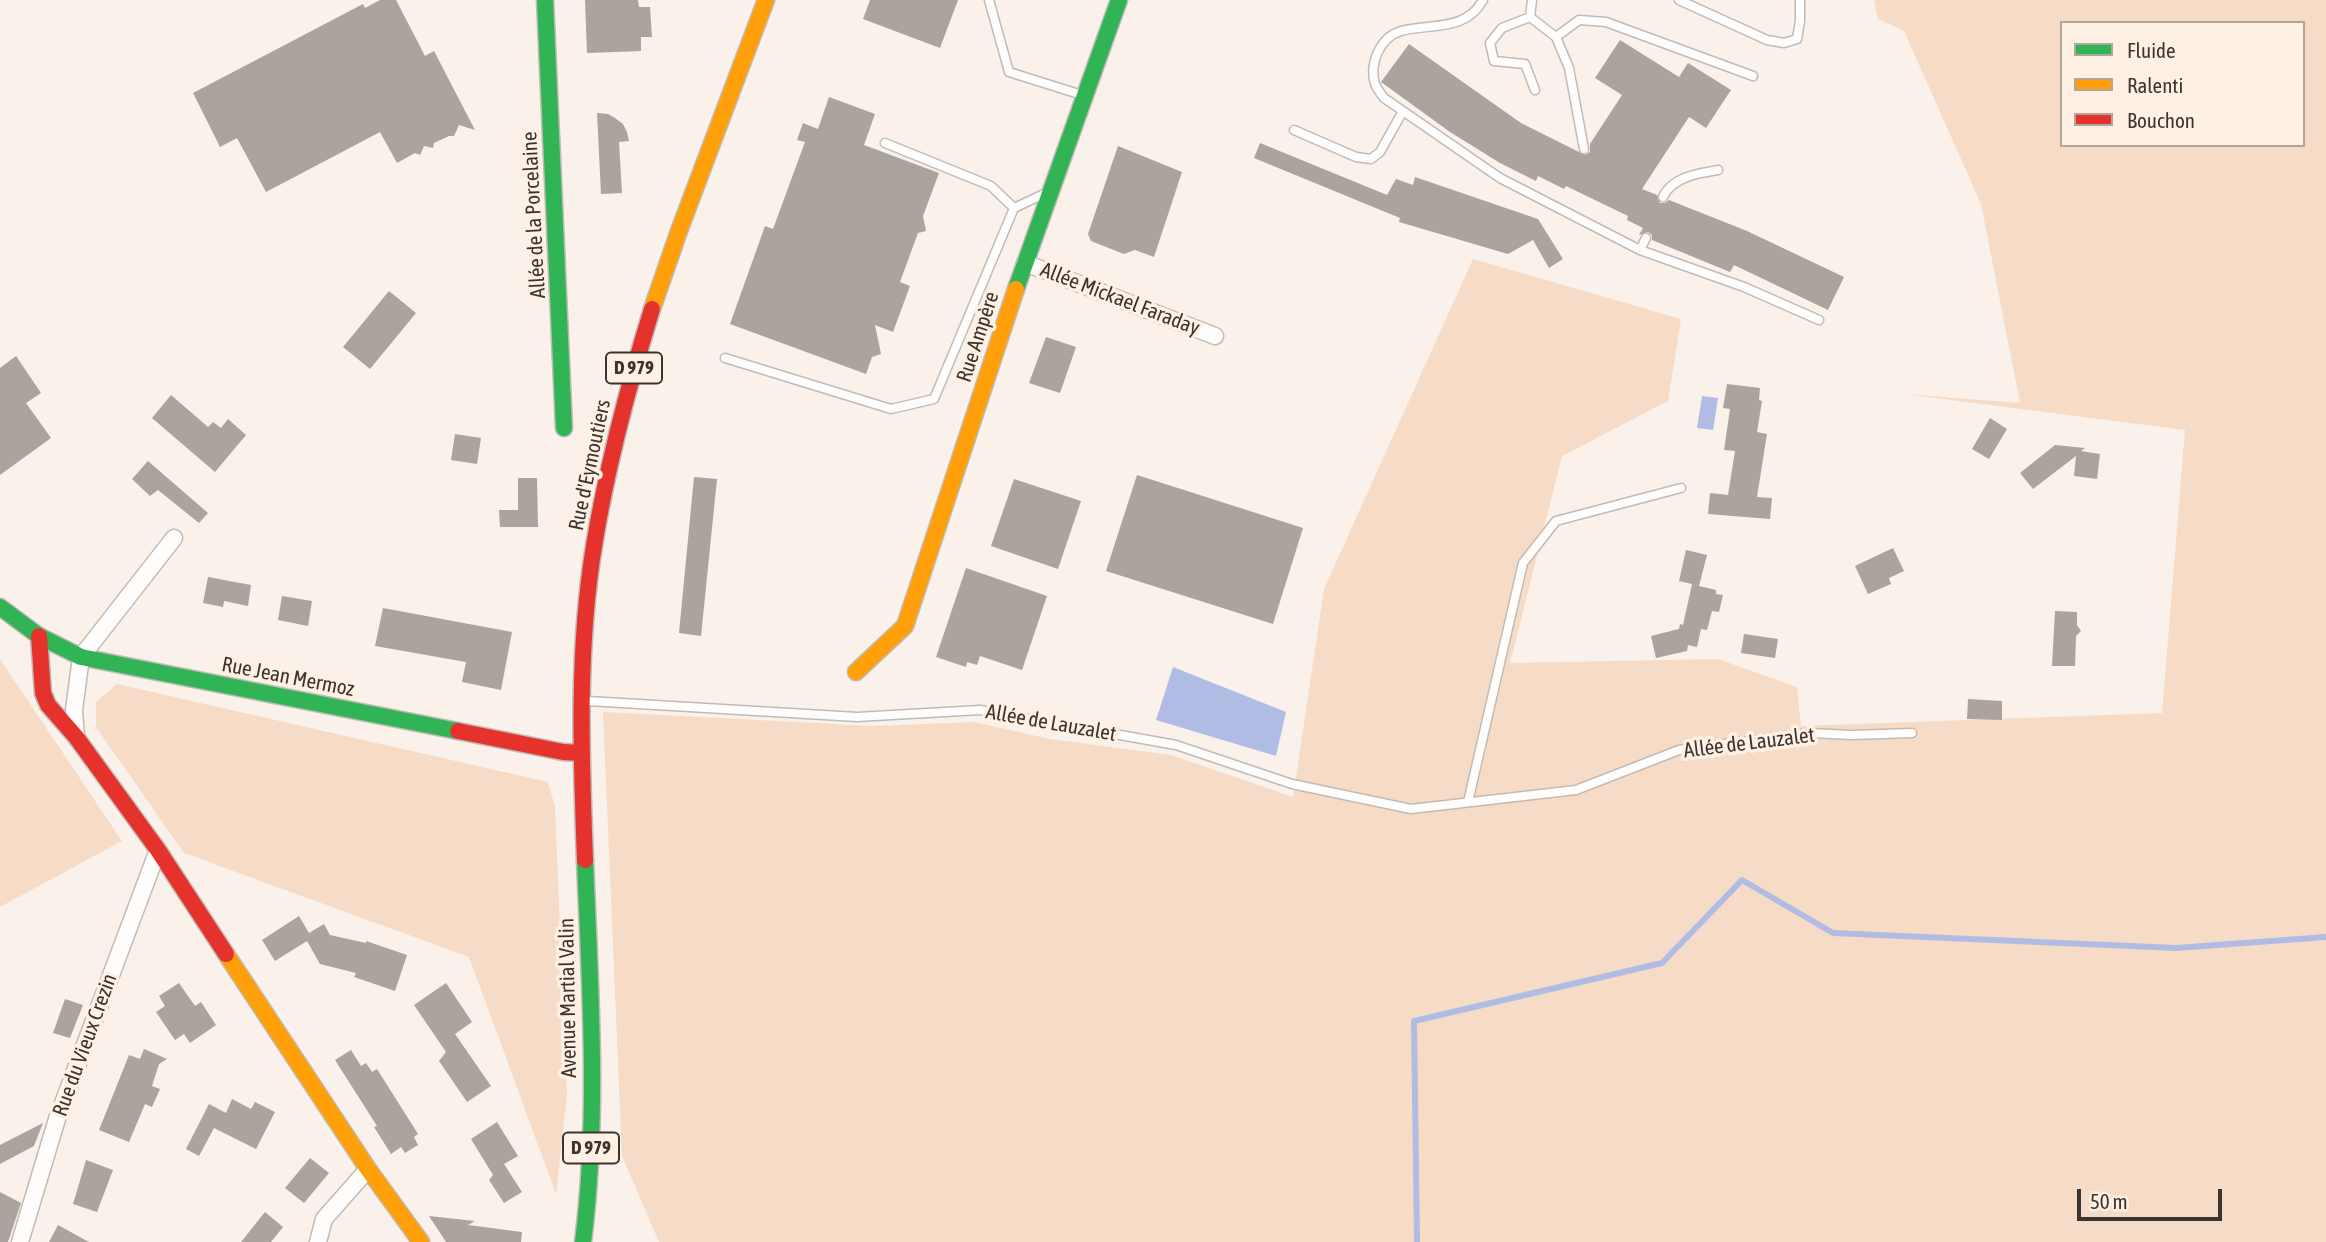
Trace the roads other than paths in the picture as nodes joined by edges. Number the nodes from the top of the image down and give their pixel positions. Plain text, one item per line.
1 (545, 0) edge
2 (765, 0) edge
3 (989, 0) edge
4 (1119, 0) edge
5 (1483, 0) edge
6 (1532, 0) edge
7 (1679, 0) edge
8 (1800, 0) edge
9 (1530, 17) junction
10 (1556, 37) junction
11 (1753, 76) dead end
12 (1535, 90) dead end
13 (1085, 96) junction
14 (1403, 111) junction
15 (1294, 130) dead end
16 (885, 143) dead end
17 (1584, 149) dead end
18 (1718, 170) dead end
19 (1051, 191) junction
20 (1663, 197) dead end
21 (1013, 208) junction
22 (1646, 238) dead end
23 (1640, 250) junction
24 (1025, 263) junction
25 (1819, 320) dead end
26 (1215, 336) dead end
27 (724, 358) dead end
28 (564, 428) dead end
29 (1681, 488) dead end
30 (174, 538) dead end
31 (0, 607) edge
32 (39, 636) junction
33 (81, 657) junction
34 (856, 672) dead end
35 (582, 701) junction
36 (1912, 733) dead end
37 (76, 737) junction
38 (581, 753) junction
39 (1468, 802) junction
40 (158, 850) junction
41 (368, 1168) junction
42 (20, 1242) edge
43 (318, 1242) edge
44 (421, 1242) edge
45 (583, 1242) edge

1 - 28 street, Allée de la Porcelaine
2 - 35 street, Rue d'Eymoutiers / D 979
3 - 13 lane
4 - 13 street, Rue Ampère
5 - 14 lane
6 - 9 lane
7 - 8 lane
9 - 10 lane
9 - 12 lane
10 - 11 lane
10 - 17 lane
13 - 19 street, Rue Ampère
14 - 15 lane
14 - 23 lane
16 - 21 lane
18 - 20 lane
19 - 21 lane
19 - 24 street, Rue Ampère
21 - 27 lane
22 - 23 lane
23 - 25 lane
24 - 26 street, Allée Mickael Faraday
24 - 34 street, Rue Ampère
29 - 39 lane
30 - 33 street
31 - 32 street, Rue Jean Mermoz
32 - 33 street, Rue Jean Mermoz
32 - 37 street
33 - 37 street
33 - 38 street, Rue Jean Mermoz
35 - 38 street, Rue d'Eymoutiers / D 979
35 - 39 lane, Allée de Lauzalet
36 - 39 lane, Allée de Lauzalet
37 - 40 street
38 - 45 street, Avenue Martial Valin / D 979
40 - 41 street
40 - 42 street, Rue du Vieux Crezin
41 - 43 street
41 - 44 street

